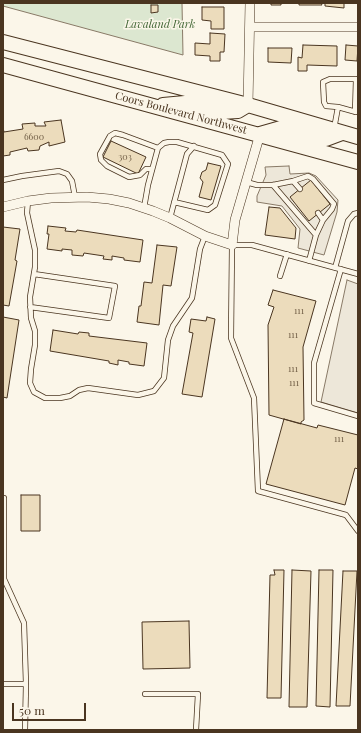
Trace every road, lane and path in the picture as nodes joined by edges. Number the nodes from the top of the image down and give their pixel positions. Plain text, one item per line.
1 (250, 3) edge
2 (250, 27) junction
3 (358, 27) edge
4 (3, 42) edge
5 (3, 65) edge
6 (248, 105) junction
7 (155, 106) junction
8 (338, 107) junction
9 (356, 112) edge
10 (338, 132) junction
11 (260, 134) junction
12 (358, 137) edge
13 (194, 146) junction
14 (158, 148) junction
15 (358, 162) edge
16 (152, 169) junction
17 (3, 180) edge
18 (293, 181) junction
19 (246, 182) junction
20 (272, 185) junction
21 (300, 189) dead end
22 (75, 197) junction
23 (28, 201) junction
24 (174, 202) junction
25 (3, 207) edge
26 (144, 208) junction
27 (318, 213) dead end
28 (358, 213) edge
29 (170, 218) junction
30 (323, 220) junction
31 (316, 235) junction
32 (205, 236) junction
33 (232, 245) junction
34 (287, 254) junction
35 (309, 261) junction
36 (338, 269) junction
37 (34, 274) junction
38 (358, 274) edge
39 (280, 276) dead end
40 (30, 307) junction
41 (358, 416) edge
42 (3, 498) edge
43 (358, 531) edge
44 (3, 684) edge
45 (26, 684) junction
46 (145, 694) dead end
47 (25, 730) edge
48 (196, 730) edge

1 - 2 street
2 - 3 street
2 - 6 street
4 - 6 main road, Coors Boulevard Northwest
5 - 7 main road, Coors Boulevard Northwest
6 - 7 main road
6 - 10 main road, Coors Boulevard Northwest
7 - 11 main road, Coors Boulevard Northwest
8 - 9 lane
8 - 9 lane
8 - 10 lane
10 - 11 main road
10 - 12 main road, Coors Boulevard Northwest
11 - 15 main road, Coors Boulevard Northwest
11 - 19 street
13 - 14 lane
13 - 24 lane
13 - 24 lane
14 - 16 lane
14 - 16 lane
16 - 26 lane
17 - 22 lane
18 - 20 lane
18 - 21 lane
18 - 30 lane
19 - 20 lane
19 - 33 street
20 - 31 lane
22 - 23 street
22 - 26 street
23 - 25 street
23 - 37 lane
24 - 29 lane
26 - 29 street
27 - 30 lane
28 - 36 lane
29 - 32 street
30 - 31 lane
31 - 35 lane
32 - 33 street
32 - 40 lane
33 - 34 lane
33 - 43 lane
34 - 35 lane
34 - 39 lane
35 - 36 lane
36 - 38 lane
36 - 41 lane
37 - 40 lane
37 - 40 lane
42 - 45 lane
44 - 45 lane
45 - 47 lane
46 - 48 lane

